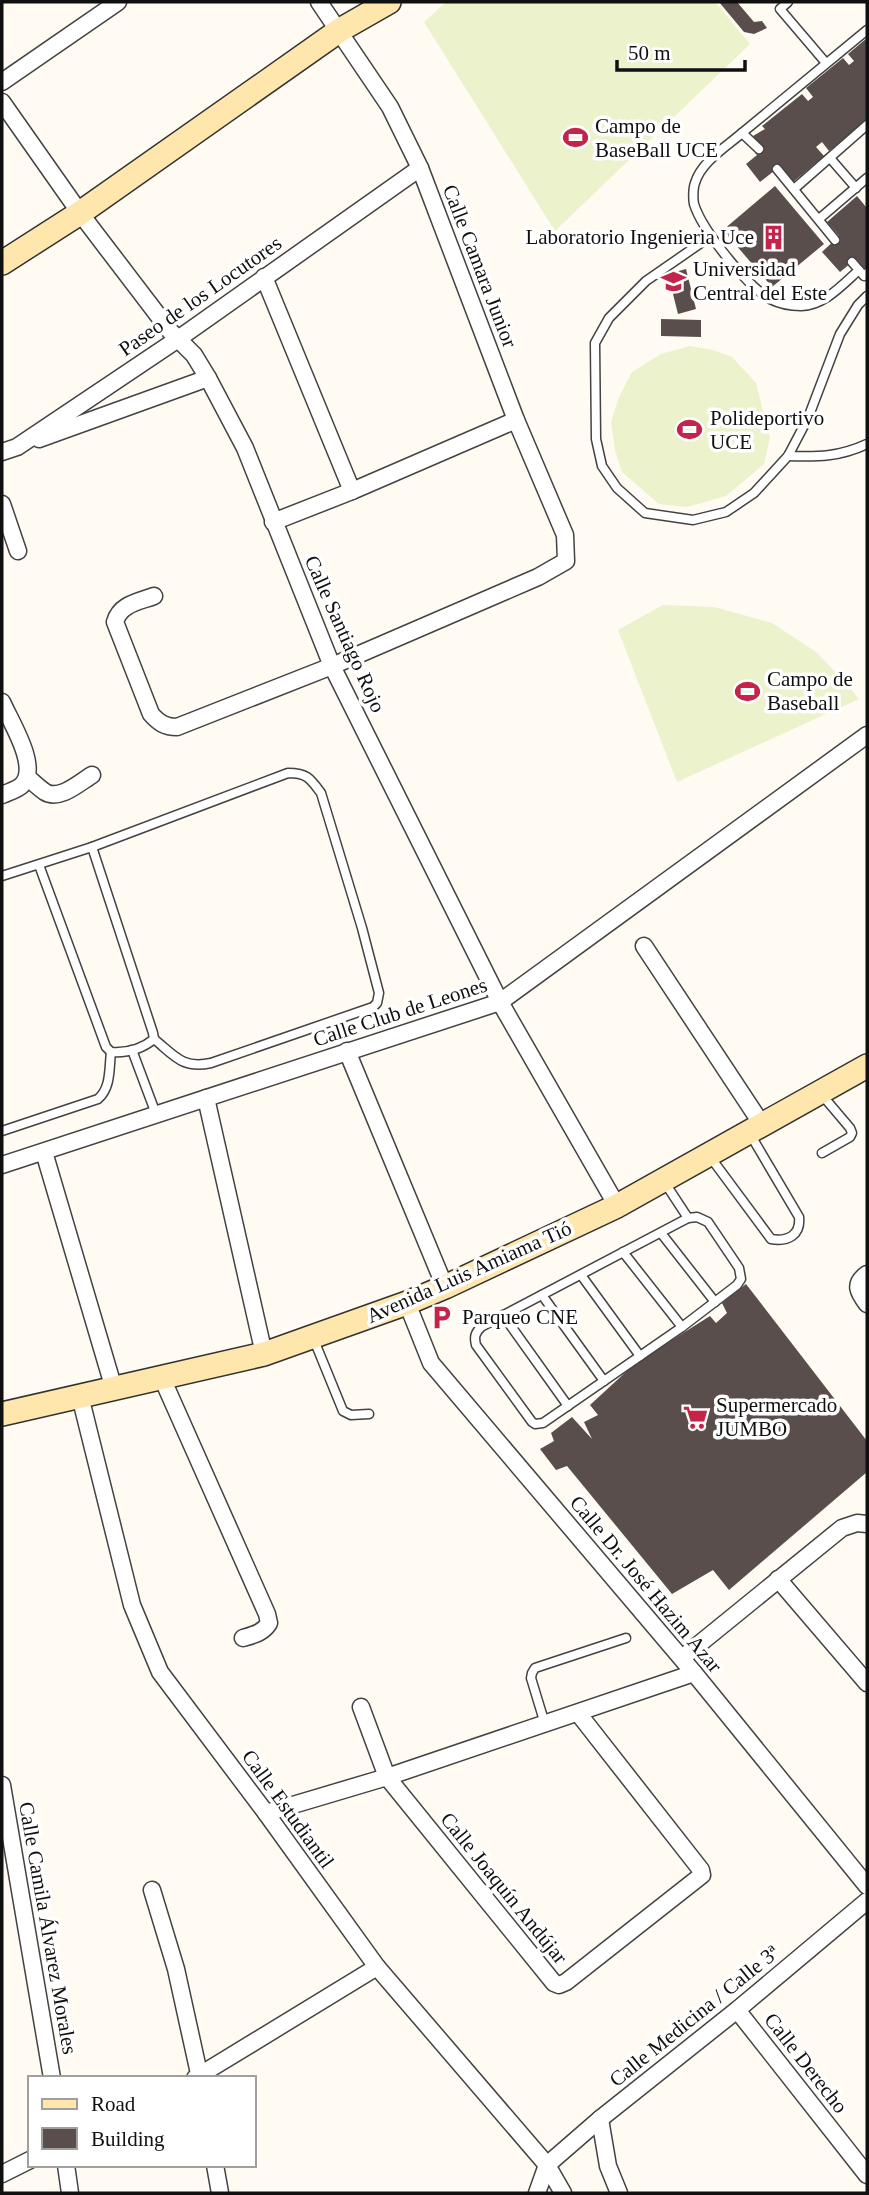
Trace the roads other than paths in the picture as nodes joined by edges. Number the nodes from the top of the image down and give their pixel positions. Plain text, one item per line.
1 (118, 2) edge
2 (319, 2) edge
3 (389, 2) edge
4 (788, 2) edge
5 (340, 30) junction
6 (867, 30) edge
7 (826, 63) junction
8 (2, 82) edge
9 (2, 102) edge
10 (867, 125) edge
11 (742, 133) junction
12 (759, 149) dead end
13 (830, 158) junction
14 (420, 169) junction
15 (777, 169) dead end
16 (867, 178) edge
17 (856, 187) junction
18 (794, 188) junction
19 (80, 213) junction
20 (819, 219) junction
21 (711, 236) junction
22 (835, 240) dead end
23 (852, 262) dead end
24 (2, 263) edge
25 (863, 271) edge
26 (264, 277) junction
27 (867, 296) edge
28 (178, 339) junction
29 (208, 378) junction
30 (516, 420) junction
31 (867, 444) edge
32 (9, 450) edge
33 (788, 456) junction
34 (352, 491) junction
35 (2, 504) edge
36 (273, 522) junction
37 (18, 551) dead end
38 (155, 596) dead end
39 (332, 666) junction
40 (2, 702) edge
41 (867, 735) edge
42 (92, 775) dead end
43 (27, 777) junction
44 (2, 794) edge
45 (92, 846) junction
46 (39, 865) junction
47 (2, 876) edge
48 (644, 946) dead end
49 (499, 1002) junction
50 (154, 1039) junction
51 (132, 1050) junction
52 (347, 1051) junction
53 (111, 1052) junction
54 (867, 1066) edge
55 (821, 1093) junction
56 (206, 1098) junction
57 (156, 1114) junction
58 (756, 1130) junction
59 (2, 1131) edge
60 (44, 1152) junction
61 (822, 1153) dead end
62 (709, 1156) junction
63 (2, 1165) edge
64 (663, 1180) junction
65 (617, 1206) junction
66 (688, 1218) junction
67 (661, 1233) junction
68 (623, 1252) junction
69 (867, 1274) edge
70 (581, 1275) junction
71 (445, 1287) junction
72 (542, 1295) junction
73 (715, 1302) junction
74 (407, 1303) junction
75 (867, 1304) edge
76 (503, 1315) junction
77 (682, 1327) junction
78 (312, 1337) junction
79 (264, 1354) junction
80 (640, 1356) junction
81 (162, 1378) junction
82 (604, 1381) junction
83 (114, 1389) junction
84 (80, 1396) junction
85 (568, 1406) junction
86 (2, 1414) edge
87 (369, 1414) dead end
88 (867, 1524) edge
89 (778, 1579) junction
90 (243, 1638) dead end
91 (626, 1638) dead end
92 (682, 1658) junction
93 (694, 1673) junction
94 (867, 1683) edge
95 (361, 1707) dead end
96 (578, 1713) junction
97 (545, 1724) junction
98 (387, 1776) junction
99 (2, 1785) edge
100 (266, 1813) junction
101 (867, 1886) edge
102 (152, 1890) dead end
103 (867, 1901) edge
104 (377, 1967) junction
105 (737, 2010) junction
106 (52, 2076) edge
107 (199, 2076) edge
108 (201, 2076) edge
109 (600, 2119) junction
110 (28, 2161) edge
111 (547, 2165) junction
112 (66, 2167) edge
113 (215, 2167) edge
114 (2, 2174) edge
115 (867, 2175) edge
116 (70, 2193) edge
117 (220, 2193) edge
118 (537, 2193) edge
119 (563, 2193) edge
120 (619, 2193) edge

1 - 8 street
2 - 5 street, Calle Camara Junior
3 - 5 main road
4 - 7 lane
5 - 14 street, Calle Camara Junior
5 - 19 main road
6 - 7 lane
7 - 11 lane
9 - 19 street, Calle Santiago Rojo
10 - 13 lane
11 - 12 lane
11 - 21 lane
13 - 17 lane
13 - 18 lane
14 - 26 street, Paseo de los Locutores
14 - 30 street, Calle Camara Junior
15 - 18 lane
16 - 17 lane
17 - 20 lane
18 - 20 lane
19 - 24 main road
19 - 28 street, Calle Santiago Rojo
20 - 22 lane
21 - 25 lane
21 - 33 lane
23 - 25 lane
26 - 28 street, Paseo de los Locutores
26 - 34 street
27 - 33 lane
28 - 29 street, Calle Santiago Rojo
28 - 32 street, Paseo de los Locutores
29 - 32 street
29 - 36 street, Calle Santiago Rojo
30 - 34 street
30 - 39 street, Calle Camara Junior
31 - 33 lane
34 - 36 street
35 - 37 street
36 - 39 street, Calle Santiago Rojo
38 - 39 street
39 - 49 street, Calle Santiago Rojo
40 - 43 street
41 - 49 street, Calle Club de Leones
42 - 43 street
43 - 44 street
45 - 46 lane
45 - 50 lane
45 - 50 lane
46 - 47 lane
46 - 53 lane
48 - 58 street
49 - 52 street, Calle Club de Leones
49 - 65 street, Calle Santiago Rojo
50 - 51 lane
51 - 53 lane
51 - 57 lane
52 - 56 street, Calle Club de Leones
52 - 71 street
53 - 59 lane
54 - 55 main road, Avenida Luis Amiama Tió
55 - 58 main road, Avenida Luis Amiama Tió
55 - 61 lane
56 - 57 street, Calle Club de Leones
56 - 79 street
57 - 60 street, Calle Club de Leones
58 - 62 main road, Avenida Luis Amiama Tió
58 - 62 lane
60 - 63 street, Calle Club de Leones
60 - 83 street
62 - 64 main road, Avenida Luis Amiama Tió
64 - 65 main road, Avenida Luis Amiama Tió
64 - 66 lane
65 - 71 main road, Avenida Luis Amiama Tió
66 - 67 lane
66 - 73 lane
67 - 68 lane
67 - 73 lane
68 - 70 lane
68 - 77 lane
69 - 75 street
70 - 72 lane
70 - 80 lane
71 - 74 main road, Avenida Luis Amiama Tió
72 - 76 lane
72 - 82 lane
73 - 77 lane
74 - 78 main road, Avenida Luis Amiama Tió
74 - 92 street, Calle Dr. José Hazim Azar
76 - 85 lane
76 - 85 lane
77 - 80 lane
78 - 79 main road, Avenida Luis Amiama Tió
78 - 87 lane
79 - 81 main road, Avenida Luis Amiama Tió
80 - 82 lane
81 - 83 main road, Avenida Luis Amiama Tió
81 - 90 street
82 - 85 lane
83 - 84 main road, Avenida Luis Amiama Tió
84 - 86 main road, Avenida Luis Amiama Tió
84 - 100 street, Calle Estudiantil
88 - 89 street
89 - 92 street
89 - 94 street
91 - 97 lane
92 - 93 street, Calle Dr. José Hazim Azar
93 - 96 street
93 - 101 street, Calle Dr. José Hazim Azar
95 - 98 street
96 - 97 street
96 - 98 street, Calle Joaquín Andújar
97 - 98 street
98 - 100 street
99 - 106 street, Calle Camila Álvarez Morales
100 - 104 street, Calle Estudiantil
102 - 107 street
103 - 105 street, Calle Medicina / Calle 3ª
104 - 108 street
104 - 111 street, Calle Estudiantil
105 - 109 street, Calle Medicina / Calle 3ª
105 - 115 street, Calle Derecho
109 - 111 street, Calle Medicina / Calle 3ª
109 - 120 street
110 - 114 street
111 - 118 street
111 - 119 street, Calle Estudiantil
112 - 116 street
113 - 117 street

